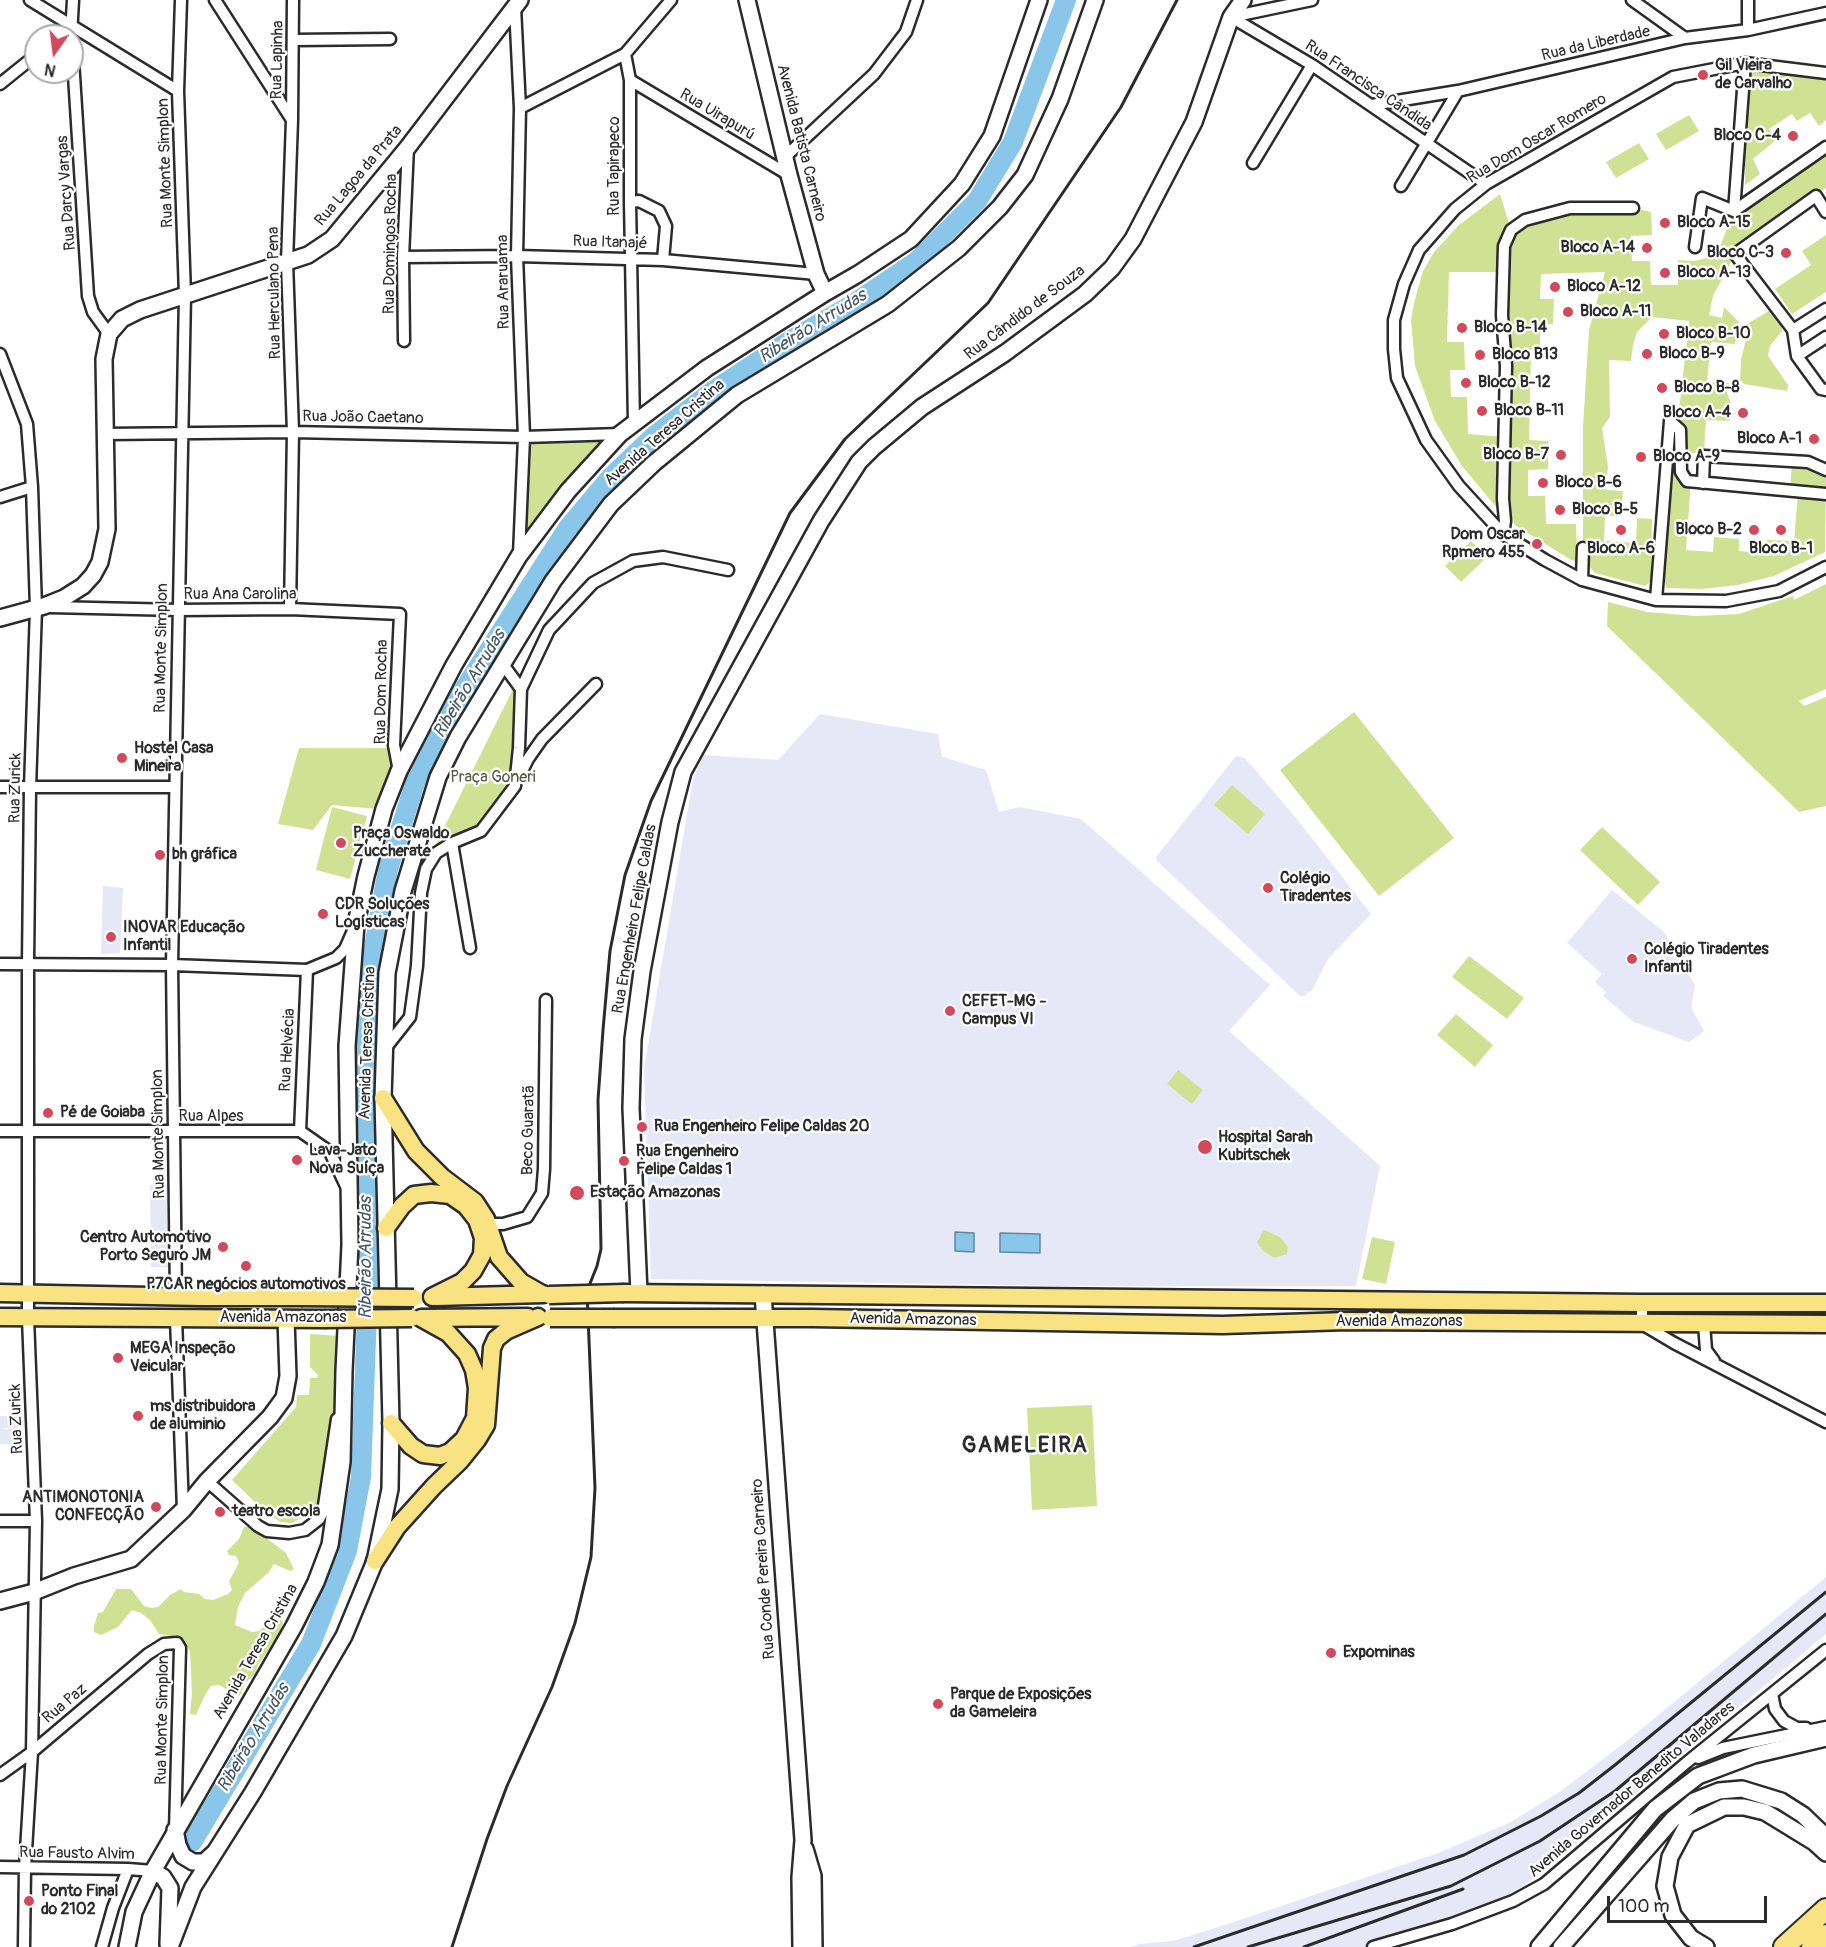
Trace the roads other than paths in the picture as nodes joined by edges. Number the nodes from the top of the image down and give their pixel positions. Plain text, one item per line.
1 (30, 0) edge
2 (73, 0) edge
3 (181, 0) edge
4 (215, 0) edge
5 (293, 0) edge
6 (671, 0) edge
7 (747, 0) edge
8 (917, 0) edge
9 (1039, 0) edge
10 (1095, 0) edge
11 (1243, 0) edge
12 (1312, 0) edge
13 (1632, 0) edge
14 (1748, 0) edge
15 (518, 3) edge
16 (1826, 13) edge
17 (1231, 17) junction
18 (62, 24) edge
19 (71, 24) edge
20 (1748, 30) junction
21 (84, 38) edge
22 (1685, 38) junction
23 (390, 39) dead end
24 (294, 40) junction
25 (625, 54) junction
26 (1745, 63) junction
27 (24, 65) edge
28 (1312, 65) junction
29 (1826, 73) edge
30 (630, 80) junction
31 (0, 84) edge
32 (75, 84) edge
33 (178, 91) junction
34 (1458, 91) junction
35 (1372, 105) junction
36 (520, 108) junction
37 (292, 120) junction
38 (1427, 143) junction
39 (408, 147) junction
40 (1826, 147) edge
41 (786, 156) junction
42 (1253, 163) dead end
43 (789, 175) junction
44 (1486, 184) junction
45 (1401, 186) dead end
46 (630, 202) junction
47 (1633, 208) dead end
48 (1734, 211) junction
49 (1826, 212) edge
50 (1695, 247) dead end
51 (517, 256) junction
52 (403, 257) junction
53 (631, 259) junction
54 (663, 260) junction
55 (287, 262) junction
56 (816, 274) junction
57 (825, 293) junction
58 (185, 295) junction
59 (1826, 309) edge
60 (1793, 330) junction
61 (109, 334) junction
62 (1826, 337) edge
63 (404, 341) dead end
64 (0, 354) edge
65 (1797, 356) junction
66 (1826, 390) edge
67 (634, 423) junction
68 (182, 432) junction
69 (293, 432) junction
70 (106, 434) junction
71 (620, 434) junction
72 (524, 437) junction
73 (1826, 470) edge
74 (1703, 483) junction
75 (32, 487) junction
76 (1826, 494) edge
77 (0, 497) edge
78 (1503, 534) junction
79 (1583, 548) dead end
80 (519, 556) junction
81 (1826, 567) edge
82 (728, 570) dead end
83 (788, 580) joint
84 (1582, 580) junction
85 (1656, 600) junction
86 (40, 607) junction
87 (290, 609) junction
88 (178, 610) junction
89 (400, 614) joint
90 (0, 618) edge
91 (502, 663) junction
92 (596, 684) dead end
93 (521, 688) junction
94 (399, 771) junction
95 (515, 786) junction
96 (174, 787) junction
97 (0, 788) edge
98 (30, 788) junction
99 (452, 843) junction
100 (356, 924) junction
101 (470, 948) dead end
102 (0, 964) edge
103 (28, 964) junction
104 (172, 965) junction
105 (307, 970) junction
106 (546, 1000) dead end
107 (383, 1050) junction
108 (383, 1098) junction
109 (0, 1131) edge
110 (28, 1131) junction
111 (300, 1131) junction
112 (175, 1132) junction
113 (350, 1197) junction
114 (488, 1224) junction
115 (386, 1228) junction
116 (0, 1293) edge
117 (28, 1293) junction
118 (631, 1293) junction
119 (546, 1294) junction
120 (763, 1294) junction
121 (176, 1297) junction
122 (432, 1297) junction
123 (1642, 1303) junction
124 (1826, 1303) edge
125 (0, 1317) edge
126 (28, 1318) junction
127 (176, 1318) junction
128 (417, 1318) junction
129 (544, 1318) junction
130 (616, 1318) junction
131 (765, 1318) junction
132 (286, 1319) junction
133 (1642, 1324) junction
134 (1704, 1324) junction
135 (1826, 1324) edge
136 (1719, 1366) junction
137 (344, 1371) junction
138 (1826, 1422) edge
139 (392, 1423) junction
140 (207, 1481) junction
141 (183, 1510) junction
142 (0, 1521) edge
143 (36, 1521) junction
144 (375, 1561) junction
145 (34, 1592) junction
146 (0, 1601) edge
147 (1826, 1650) edge
148 (148, 1654) joint
149 (1772, 1694) junction
150 (1826, 1727) edge
151 (1812, 1729) junction
152 (1826, 1738) edge
153 (32, 1752) junction
154 (1686, 1763) junction
155 (0, 1775) edge
156 (175, 1830) junction
157 (1821, 1838) edge
158 (803, 1840) junction
159 (215, 1852) junction
160 (1826, 1853) edge
161 (0, 1867) edge
162 (25, 1867) junction
163 (128, 1869) junction
164 (153, 1871) junction
165 (146, 1887) junction
166 (170, 1903) junction
167 (1826, 1909) edge
168 (1826, 1935) edge
169 (1783, 1946) edge
170 (24, 1947) edge
171 (102, 1947) edge
172 (127, 1947) edge
173 (169, 1947) edge
174 (801, 1947) edge
175 (814, 1947) edge
176 (1372, 1947) edge
177 (1539, 1947) edge
178 (1561, 1947) edge
179 (1706, 1947) edge
180 (1812, 1947) edge

1 - 18 street
2 - 19 street
3 - 33 street, Rua Monte Simplon
4 - 37 street
5 - 24 street, Rua Lapinha
6 - 25 street
7 - 41 main road, Avenida Batista Carneiro
8 - 41 street
9 - 57 main road, Avenida Teresa Cristina
10 - 91 main road, Avenida Teresa Cristina
11 - 17 main road, Rua Cândido de Souza
12 - 17 street
13 - 22 street
14 - 20 street
15 - 36 street, Rua Araruama
15 - 39 main road, Rua Lagoa da Prata
16 - 20 street, Rua da Liberdade
17 - 28 street, Rua Francisca Cândida
17 - 83 main road, Rua Cândido de Souza
20 - 22 street, Rua da Liberdade
21 - 33 street
22 - 34 street, Rua da Liberdade
23 - 24 street
24 - 37 street, Rua Lapinha
25 - 30 street, Rua Tapirapeco
25 - 36 street
26 - 29 street, Rua Dom Oscar Romero
26 - 44 street, Rua Dom Oscar Romero
26 - 48 street
27 - 31 street
28 - 35 street, Rua Francisca Cândida
28 - 42 street
30 - 43 street, Rua Uirapurú
30 - 46 street, Rua Tapirapeco
32 - 61 street, Rua Darcy Vargas
33 - 58 street, Rua Monte Simplon
34 - 35 street, Rua da Liberdade
34 - 38 street
35 - 38 street, Rua Francisca Cândida
36 - 51 street, Rua Araruama
37 - 55 street, Rua Herculano Pena
38 - 44 street, Rua Francisca Cândida
38 - 45 street
39 - 52 street, Rua Domingos Rocha
39 - 55 main road, Rua Lagoa da Prata
40 - 48 street
41 - 43 main road, Avenida Batista Carneiro
43 - 56 main road, Avenida Batista Carneiro
44 - 78 street, Rua Dom Oscar Romero
46 - 53 street, Rua Tapirapeco
46 - 54 street
47 - 78 street
48 - 50 street
49 - 60 street
51 - 52 street, Rua Itanajé
51 - 53 street, Rua Itanajé
51 - 72 street, Rua Araruama
52 - 63 street, Rua Domingos Rocha
53 - 54 street, Rua Itanajé
53 - 67 street, Rua Tapirapeco
54 - 56 street, Rua Itanajé
55 - 58 main road, Rua Lagoa da Prata
55 - 69 street, Rua Herculano Pena
56 - 57 main road, Avenida Batista Carneiro
57 - 67 main road, Avenida Teresa Cristina
58 - 61 main road, Rua Lagoa da Prata
58 - 68 street, Rua Monte Simplon
59 - 60 street
60 - 65 street
61 - 70 main road
62 - 65 street
64 - 75 street, Rua Zurick
65 - 66 street
67 - 71 main road, Avenida Teresa Cristina
68 - 69 street, Rua João Caetano
68 - 70 street, Rua João Caetano
68 - 88 street, Rua Monte Simplon
69 - 72 street, Rua João Caetano
69 - 87 street, Rua Herculano Pena
70 - 86 main road
71 - 72 street, Rua João Caetano
71 - 80 main road, Avenida Teresa Cristina
72 - 80 street, Rua Araruama
73 - 74 street
74 - 76 street
74 - 85 street
75 - 77 street
75 - 86 street, Rua Zurick
78 - 84 street, Rua Dom Oscar Romero
79 - 84 street
80 - 94 main road, Avenida Teresa Cristina
81 - 85 street, Rua Dom Oscar Romero
82 - 93 street
83 - 118 main road, Rua Engenheiro Felipe Caldas
84 - 85 street, Rua Dom Oscar Romero
86 - 88 street, Rua Ana Carolina
86 - 90 main road
86 - 98 street, Rua Zurick
87 - 88 street, Rua Ana Carolina
87 - 89 street, Rua Ana Carolina
88 - 96 street, Rua Monte Simplon
89 - 94 street, Rua Dom Rocha
91 - 93 street
91 - 107 main road, Avenida Teresa Cristina
92 - 95 street
93 - 95 street
94 - 100 main road, Avenida Teresa Cristina
95 - 99 street
96 - 98 street
96 - 104 street, Rua Monte Simplon
97 - 98 street
98 - 103 street, Rua Zurick
99 - 101 street
99 - 107 street
100 - 105 street
100 - 113 main road, Avenida Teresa Cristina
102 - 103 street
103 - 104 street
103 - 110 street, Rua Zurick
104 - 105 street
104 - 112 street, Rua Monte Simplon
105 - 111 street, Rua Helvécia
106 - 114 street, Beco Guaratã
107 - 108 main road, Avenida Teresa Cristina
108 - 114 main road
108 - 115 main road, Avenida Teresa Cristina
109 - 110 street, Rua Alpes
110 - 112 street, Rua Alpes
110 - 117 street, Rua Zurick
111 - 112 street, Rua Alpes
111 - 113 street
112 - 121 street, Rua Monte Simplon
113 - 137 main road, Avenida Teresa Cristina
114 - 119 main road
115 - 122 main road
115 - 139 main road, Avenida Teresa Cristina
116 - 117 main road, Avenida Amazonas
117 - 121 main road, Avenida Amazonas
117 - 126 street, Rua Zurick
118 - 119 main road, Avenida Amazonas, bridge
118 - 120 main road, Avenida Amazonas
118 - 130 main road
119 - 122 main road, Avenida Amazonas
120 - 123 main road, Avenida Amazonas
120 - 131 main road, Rua Conde Pereira Carneiro
121 - 122 main road, Avenida Amazonas, bridge
123 - 124 main road, Avenida Amazonas
123 - 133 street
125 - 126 main road, Avenida Amazonas
126 - 127 main road, Avenida Amazonas
126 - 143 street, Rua Zurick
127 - 132 main road, Avenida Amazonas
127 - 141 street
128 - 129 main road, Avenida Amazonas
128 - 132 main road, Avenida Amazonas, bridge
128 - 139 main road
129 - 130 main road, Avenida Amazonas, bridge
129 - 144 main road
130 - 131 main road, Avenida Amazonas
131 - 133 main road, Avenida Amazonas
131 - 158 main road, Rua Conde Pereira Carneiro
132 - 140 main road
133 - 134 main road, Avenida Amazonas
133 - 136 street
134 - 135 main road, Avenida Amazonas
134 - 136 street
136 - 138 street
137 - 140 street
137 - 156 main road, Avenida Teresa Cristina
139 - 144 main road, Avenida Teresa Cristina
140 - 141 main road
141 - 145 main road
142 - 143 street
143 - 145 street, Rua Zurick
144 - 159 main road, Avenida Teresa Cristina
145 - 146 main road
145 - 153 street, Rua Zurick
147 - 149 street, Avenida Governador Benedito Valadares
148 - 153 street, Rua Paz
148 - 156 street, Rua Monte Simplon
149 - 151 street
149 - 154 street, Avenida Governador Benedito Valadares
150 - 151 street
151 - 154 street
152 - 177 main road
153 - 155 street, Rua Paz
153 - 162 street, Rua Zurick
154 - 176 street, Avenida Governador Benedito Valadares
156 - 159 main road
156 - 164 main road, Avenida Teresa Cristina
157 - 160 main road
157 - 178 main road
157 - 179 main road
158 - 174 main road, Rua Conde Pereira Carneiro
158 - 175 main road, Rua Conde Pereira Carneiro
159 - 173 main road, Avenida Teresa Cristina
161 - 162 street, Rua Fausto Alvim
162 - 163 street, Rua Fausto Alvim
162 - 170 street, Rua Zurick
163 - 164 street, Rua Fausto Alvim
163 - 171 street
164 - 165 main road, Avenida Teresa Cristina
164 - 166 main road
165 - 166 main road
165 - 172 main road, Avenida Teresa Cristina
166 - 173 main road
167 - 169 highway
168 - 180 highway

